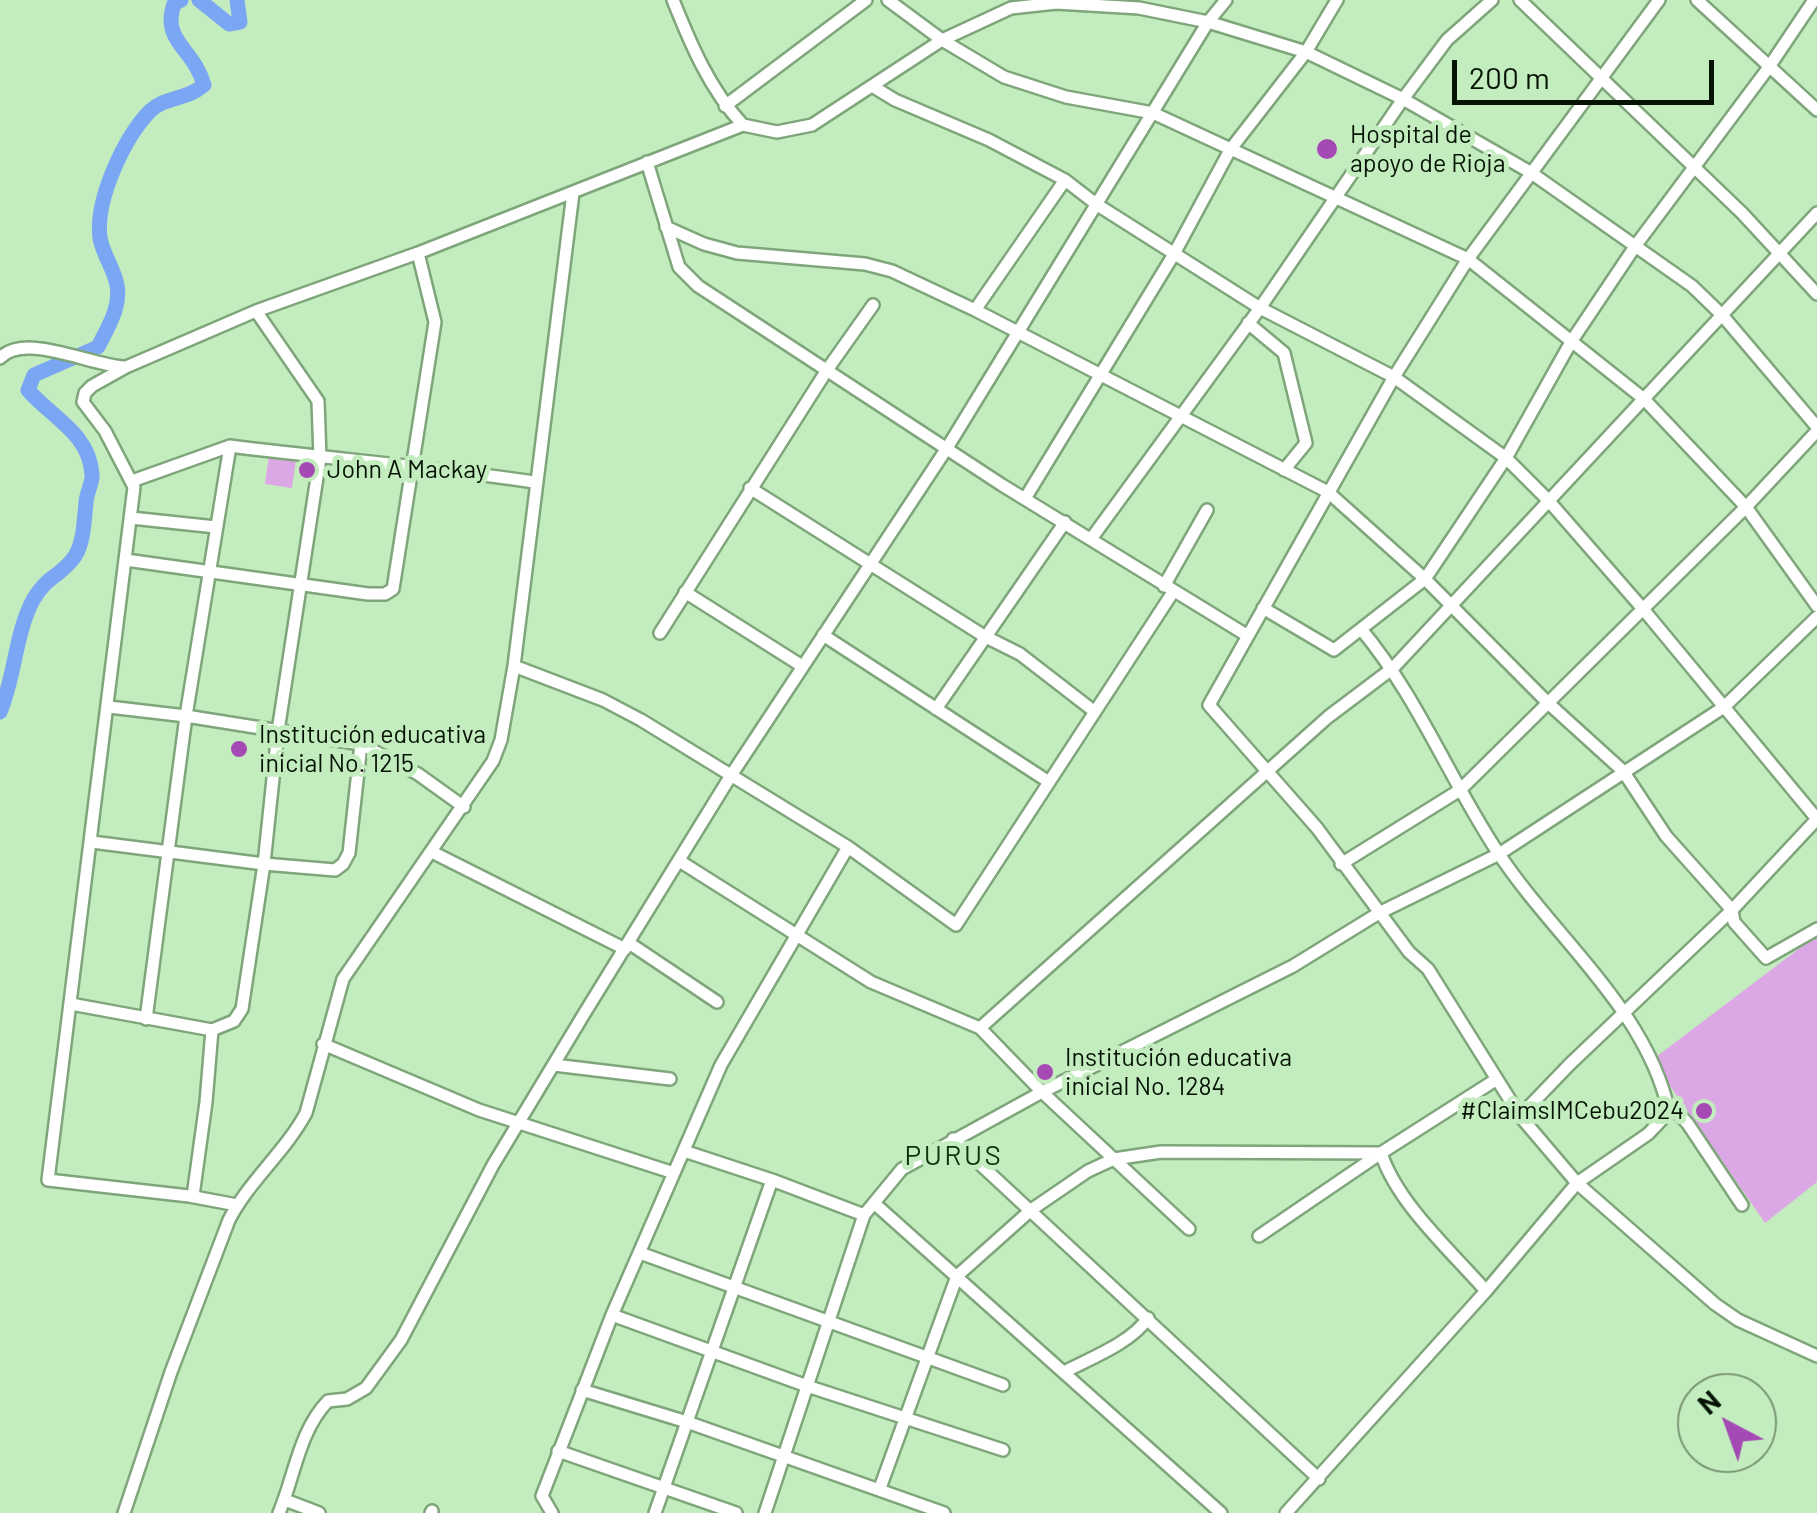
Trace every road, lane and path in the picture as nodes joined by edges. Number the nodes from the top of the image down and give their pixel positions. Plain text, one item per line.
1 (674, 0) edge
2 (866, 0) edge
3 (888, 0) edge
4 (1185, 0) edge
5 (1226, 0) edge
6 (1337, 0) edge
7 (1492, 0) edge
8 (1520, 0) edge
9 (1659, 0) edge
10 (1697, 0) edge
11 (1814, 0) edge
12 (1082, 2) edge
13 (1178, 16) junction
14 (1208, 22) junction
15 (942, 40) junction
16 (1306, 52) junction
17 (1769, 66) junction
18 (1602, 80) junction
19 (872, 86) junction
20 (1403, 99) junction
21 (725, 106) junction
22 (1817, 110) edge
23 (1153, 113) junction
24 (743, 125) junction
25 (1230, 150) junction
26 (647, 162) junction
27 (1692, 167) junction
28 (1530, 172) junction
29 (1065, 180) junction
30 (573, 193) junction
31 (1336, 198) junction
32 (1096, 204) junction
33 (1817, 213) edge
34 (666, 227) junction
35 (1636, 245) junction
36 (1780, 252) junction
37 (418, 253) junction
38 (1174, 254) junction
39 (1468, 258) junction
40 (1817, 294) edge
41 (873, 305) dead end
42 (1260, 308) junction
43 (256, 310) junction
44 (975, 310) junction
45 (1722, 315) junction
46 (1248, 323) junction
47 (1018, 331) junction
48 (1571, 342) junction
49 (0, 358) edge
50 (126, 367) junction
51 (827, 370) junction
52 (1101, 376) junction
53 (1394, 377) junction
54 (1644, 399) junction
55 (1180, 416) junction
56 (1817, 429) edge
57 (230, 446) junction
58 (947, 448) junction
59 (320, 458) junction
60 (1506, 458) junction
61 (414, 464) junction
62 (1284, 470) junction
63 (132, 482) junction
64 (534, 482) junction
65 (750, 488) junction
66 (1328, 492) junction
67 (1026, 497) junction
68 (1548, 500) junction
69 (1746, 507) junction
70 (1207, 510) dead end
71 (131, 518) junction
72 (1065, 522) junction
73 (216, 527) junction
74 (1092, 539) junction
75 (126, 560) junction
76 (869, 563) junction
77 (208, 572) junction
78 (1425, 579) junction
79 (300, 586) junction
80 (1169, 589) junction
81 (685, 592) junction
82 (1450, 606) junction
83 (1817, 606) edge
84 (1263, 608) junction
85 (1643, 609) junction
86 (1817, 616) edge
87 (1361, 628) junction
88 (660, 633) dead end
89 (823, 634) junction
90 (984, 636) junction
91 (1248, 636) junction
92 (514, 666) junction
93 (802, 666) junction
94 (1393, 668) junction
95 (1548, 703) junction
96 (1724, 706) junction
97 (109, 707) junction
98 (936, 709) junction
99 (1095, 712) junction
100 (186, 716) junction
101 (278, 730) junction
102 (361, 744) junction
103 (1268, 770) junction
104 (1623, 771) junction
105 (730, 777) junction
106 (1049, 782) junction
107 (1460, 790) junction
108 (464, 808) junction
109 (1817, 819) edge
110 (92, 842) junction
111 (848, 847) junction
112 (168, 852) junction
113 (432, 852) junction
114 (1499, 854) junction
115 (680, 862) junction
116 (264, 864) junction
117 (1341, 864) junction
118 (1732, 910) junction
119 (1379, 913) junction
120 (1817, 930) edge
121 (796, 934) junction
122 (627, 946) junction
123 (717, 1002) dead end
124 (71, 1004) junction
125 (1624, 1013) junction
126 (146, 1018) junction
127 (980, 1028) junction
128 (212, 1030) junction
129 (324, 1044) junction
130 (554, 1065) junction
131 (670, 1079) dead end
132 (1497, 1079) junction
133 (1042, 1092) junction
134 (1670, 1112) junction
135 (1520, 1116) junction
136 (519, 1124) junction
137 (953, 1139) junction
138 (684, 1151) junction
139 (1381, 1153) junction
140 (1114, 1159) junction
141 (674, 1173) junction
142 (772, 1180) junction
143 (1577, 1183) junction
144 (193, 1196) junction
145 (874, 1202) junction
146 (237, 1205) junction
147 (1742, 1205) dead end
148 (1031, 1210) junction
149 (864, 1216) junction
150 (1189, 1228) dead end
151 (1259, 1236) dead end
152 (640, 1253) junction
153 (958, 1276) junction
154 (735, 1286) junction
155 (1486, 1291) junction
156 (612, 1315) junction
157 (1148, 1318) junction
158 (830, 1322) junction
159 (712, 1352) junction
160 (1817, 1356) edge
161 (929, 1358) junction
162 (1064, 1372) junction
163 (1003, 1385) dead end
164 (807, 1386) junction
165 (582, 1390) junction
166 (906, 1418) junction
167 (687, 1422) junction
168 (558, 1450) junction
169 (1003, 1450) dead end
170 (785, 1455) junction
171 (1319, 1479) junction
172 (664, 1488) junction
173 (880, 1488) junction
174 (285, 1500) junction
175 (124, 1513) edge
176 (279, 1513) edge
177 (318, 1513) edge
178 (552, 1513) edge
179 (655, 1513) edge
180 (736, 1513) edge
181 (765, 1513) edge
182 (944, 1513) edge
183 (1221, 1513) edge
184 (1286, 1513) edge

1 - 21 street
2 - 21 street
3 - 15 street
4 - 13 street
5 - 14 street
6 - 16 street
7 - 20 street
8 - 18 street
9 - 18 street
10 - 17 street
11 - 17 street
12 - 13 street
12 - 15 street
13 - 14 street
14 - 16 street
14 - 23 street
15 - 19 street
15 - 23 street
16 - 20 street
16 - 25 street
17 - 22 street
17 - 27 street
18 - 27 street
18 - 28 street
19 - 24 street
19 - 29 street
20 - 28 street
20 - 31 street
21 - 24 street
23 - 25 street
23 - 32 street
24 - 26 street
25 - 31 street
25 - 38 street
26 - 30 street
26 - 34 street
27 - 35 street
27 - 36 street
28 - 35 street
28 - 39 street
29 - 32 street
29 - 44 street
30 - 37 street
30 - 64 street
31 - 39 street
31 - 42 street
32 - 38 street
32 - 47 street
33 - 36 street
34 - 44 street
34 - 51 street
35 - 45 street
35 - 48 street
36 - 40 street
36 - 45 street
37 - 43 street
37 - 61 street
38 - 42 street
38 - 52 street
39 - 48 street
39 - 53 street
41 - 51 street
42 - 46 street
42 - 53 street
43 - 50 street
43 - 59 street
44 - 47 street
45 - 54 street
45 - 56 street
46 - 55 street
46 - 62 street
47 - 52 street
47 - 58 street
48 - 54 street
48 - 60 street
49 - 50 street
50 - 63 street
51 - 58 street
51 - 65 street
52 - 55 street
52 - 67 street
53 - 60 street
53 - 66 street
54 - 68 street
54 - 69 street
55 - 62 street
55 - 74 street
56 - 69 street
57 - 59 street
57 - 63 street
57 - 73 street
58 - 67 street
58 - 76 street
59 - 61 street
59 - 79 street
60 - 68 street
60 - 78 street
61 - 64 street
61 - 79 street
62 - 66 street
63 - 71 street
64 - 92 street
65 - 76 street
65 - 81 street
66 - 78 street
66 - 84 street
67 - 72 street
68 - 82 street
68 - 85 street
69 - 83 street
69 - 85 street
70 - 80 street
71 - 73 street
71 - 75 street
72 - 74 street
72 - 90 street
73 - 77 street
74 - 80 street
75 - 77 street
75 - 97 street
76 - 89 street
76 - 90 street
77 - 79 street
77 - 100 street
78 - 82 street
78 - 87 street
79 - 101 street
80 - 91 street
80 - 99 street
81 - 88 street
81 - 93 street
82 - 94 street
82 - 95 street
84 - 87 street
84 - 91 street
85 - 95 street
85 - 96 street
86 - 96 street
87 - 94 street
89 - 93 street
89 - 98 street
90 - 98 street
90 - 99 street
91 - 103 street
92 - 105 street
92 - 108 street
93 - 105 street
94 - 103 street
94 - 107 street
95 - 104 street
95 - 107 street
96 - 104 street
96 - 109 street
97 - 100 street
97 - 110 street
98 - 106 street
99 - 106 street
100 - 101 street
100 - 112 street
101 - 102 street
101 - 116 street
102 - 108 street
102 - 116 street
103 - 117 street
103 - 127 street
104 - 114 street
104 - 118 street
105 - 111 street
105 - 115 street
106 - 111 street
107 - 114 street
107 - 117 street
108 - 113 street
109 - 118 street
110 - 112 street
110 - 124 street
111 - 121 street
112 - 116 street
112 - 126 street
113 - 122 street
113 - 129 street
114 - 119 street
114 - 125 street
115 - 121 street
115 - 122 street
116 - 128 street
117 - 119 street
118 - 120 street
118 - 125 street
119 - 132 street
119 - 133 street
121 - 127 street
121 - 138 street
122 - 123 street
122 - 130 street
124 - 126 street
124 - 144 street
125 - 134 street
125 - 135 street
126 - 128 street
127 - 133 street
128 - 144 street
129 - 136 street
129 - 146 street
130 - 131 street
130 - 136 street
132 - 135 street
132 - 139 street
133 - 137 street
133 - 140 street
134 - 143 street
134 - 147 street
135 - 143 street
136 - 141 street
136 - 174 street
137 - 145 street
137 - 148 street
138 - 141 street
138 - 142 street
139 - 140 street
139 - 151 street
139 - 155 street
140 - 148 street
140 - 150 street
141 - 152 street
142 - 149 street
142 - 154 street
143 - 155 street
143 - 160 street
144 - 146 street
145 - 149 street
145 - 153 street
146 - 175 street
148 - 153 street
148 - 157 street
149 - 158 street
152 - 154 street
152 - 156 street
153 - 161 street
153 - 162 street
154 - 158 street
154 - 159 street
155 - 171 street
156 - 159 street
156 - 165 street
157 - 162 street
157 - 171 street
158 - 161 street
158 - 164 street
159 - 164 street
159 - 167 street
161 - 163 street
161 - 166 street
162 - 183 street
164 - 166 street
164 - 170 street
165 - 167 street
165 - 168 street
166 - 169 street
166 - 173 street
167 - 170 street
167 - 172 street
168 - 172 street
168 - 178 street
170 - 173 street
170 - 181 street
171 - 184 street
172 - 179 street
172 - 180 street
173 - 182 street
174 - 176 street
174 - 177 street

